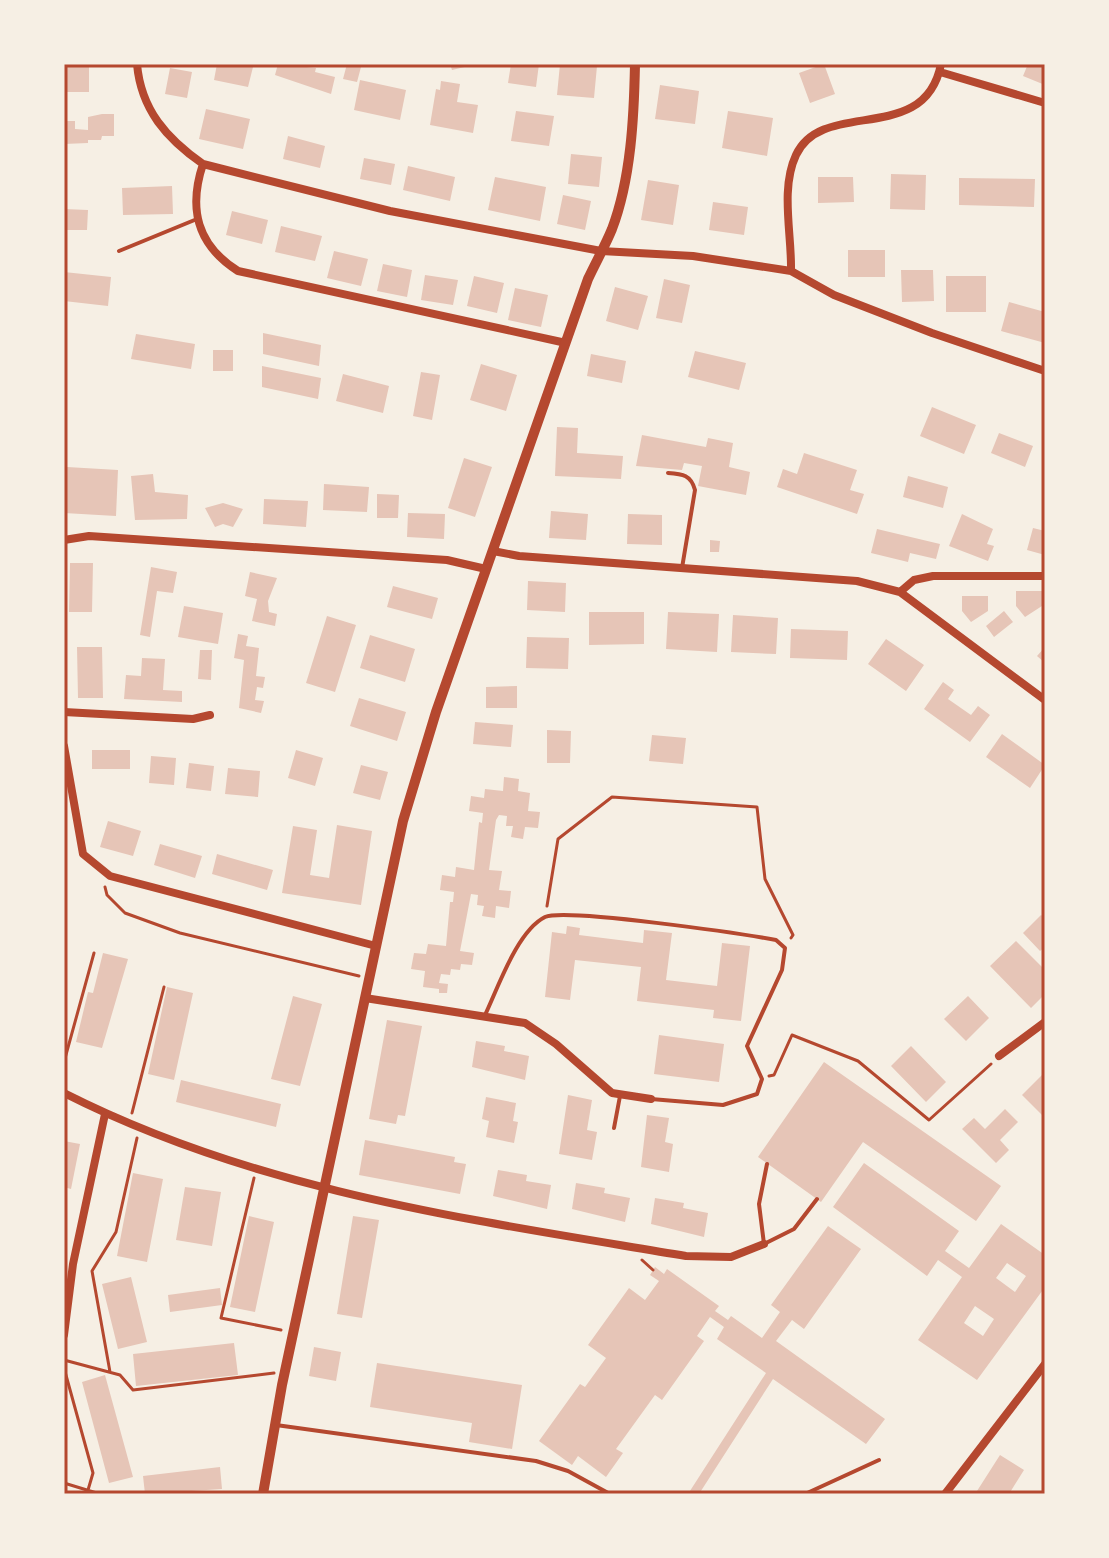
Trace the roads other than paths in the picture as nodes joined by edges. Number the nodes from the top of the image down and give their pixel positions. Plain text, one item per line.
1 (137, 64) edge
2 (635, 64) edge
3 (941, 68) edge
4 (1045, 103) edge
5 (203, 164) junction
6 (197, 219) junction
7 (119, 251) dead end
8 (601, 251) junction
9 (791, 271) junction
10 (566, 343) junction
11 (1045, 371) edge
12 (668, 473) dead end
13 (66, 537) edge
14 (493, 551) junction
15 (682, 568) junction
16 (486, 569) junction
17 (1045, 576) edge
18 (900, 592) junction
19 (1045, 700) edge
20 (64, 712) edge
21 (210, 715) dead end
22 (64, 746) edge
23 (376, 946) junction
24 (365, 998) junction
25 (485, 1015) junction
26 (1045, 1022) edge
27 (999, 1056) road end
28 (64, 1093) edge
29 (620, 1096) junction
30 (651, 1099) joint
31 (105, 1114) junction
32 (614, 1128) dead end
33 (767, 1164) dead end
34 (324, 1191) junction
35 (817, 1199) dead end
36 (764, 1244) junction
37 (64, 1335) edge
38 (1045, 1364) edge
39 (274, 1424) junction
40 (879, 1460) dead end
41 (263, 1494) edge
42 (610, 1494) edge
43 (805, 1494) edge
44 (945, 1494) edge

1 - 5 street
2 - 8 street
3 - 4 street
3 - 9 street
5 - 6 street
5 - 8 street
6 - 7 lane
6 - 10 street
8 - 9 street
8 - 10 street
9 - 11 street
10 - 14 street
12 - 15 lane
13 - 16 street
14 - 15 street
14 - 16 street
15 - 18 street
16 - 23 street
17 - 18 street
18 - 19 street
20 - 21 street
22 - 23 street
23 - 24 street
24 - 25 street
24 - 34 street
25 - 29 street
25 - 30 lane
26 - 27 street
28 - 31 street
29 - 30 street
29 - 32 lane
31 - 34 street
31 - 37 street
33 - 36 lane
34 - 36 street
34 - 39 street
35 - 36 lane
38 - 44 street
39 - 41 street
39 - 42 lane
40 - 43 lane

